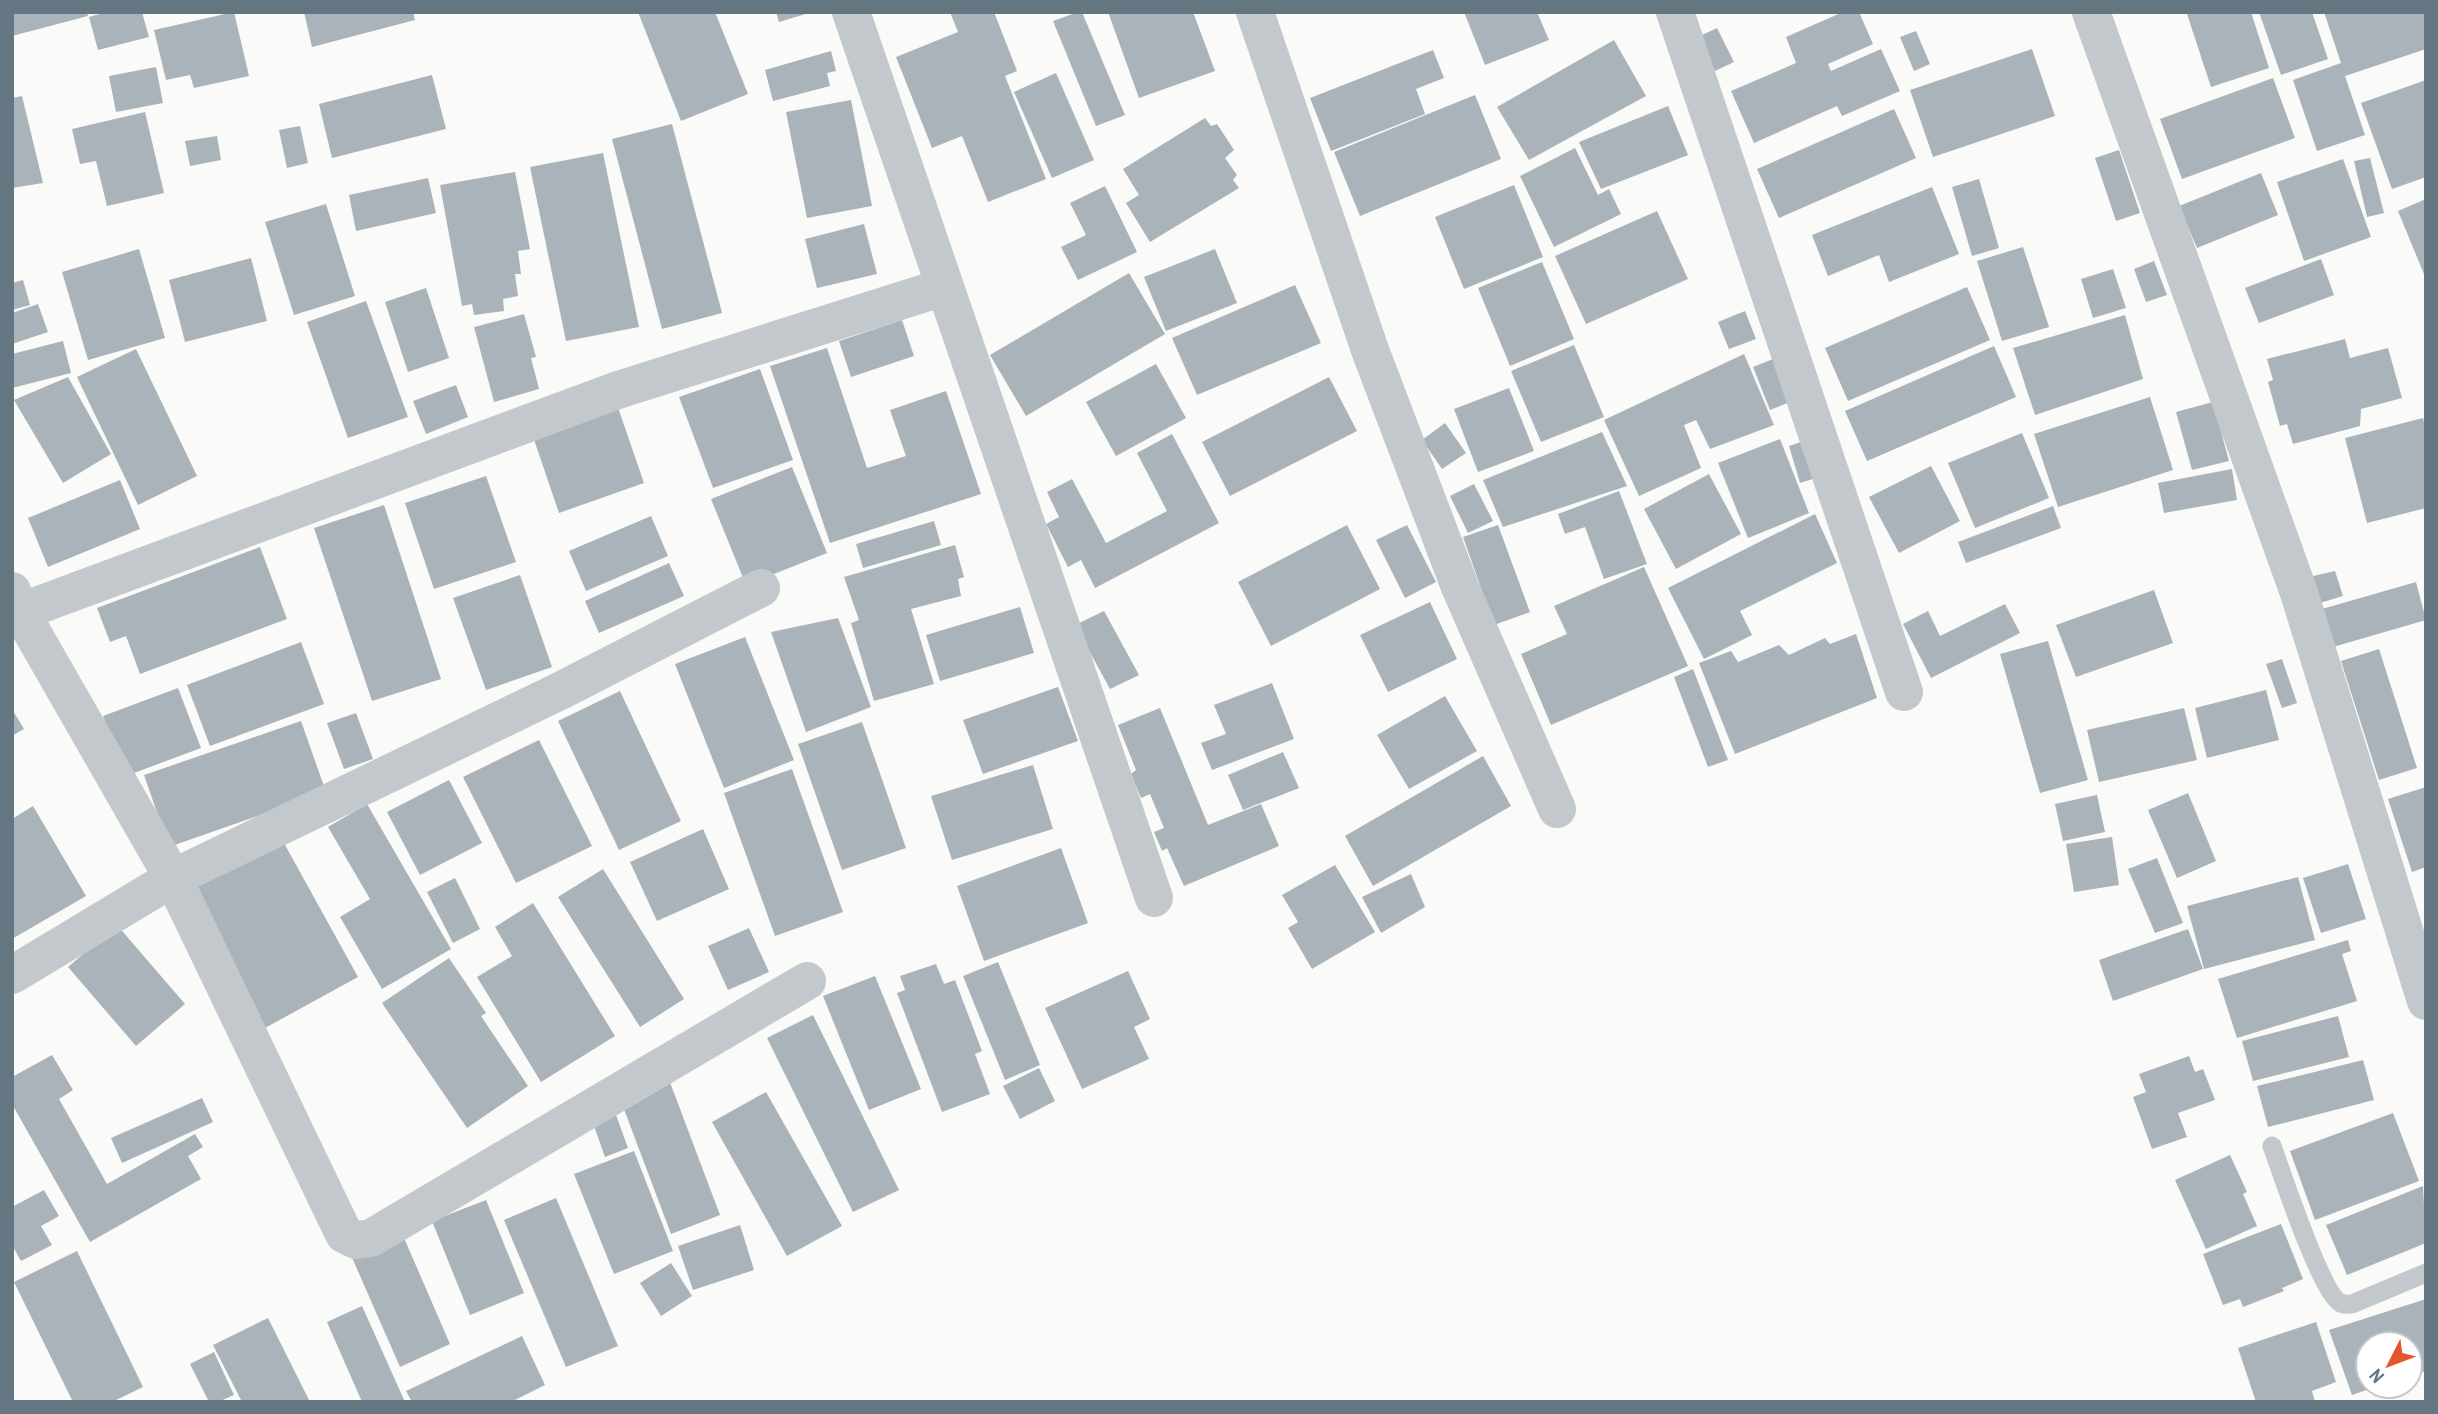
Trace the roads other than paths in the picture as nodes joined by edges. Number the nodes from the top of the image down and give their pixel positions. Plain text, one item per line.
1 (851, 12) edge
2 (1255, 12) edge
3 (1675, 12) edge
4 (2091, 12) edge
5 (944, 287) junction
6 (761, 588) dead end
7 (15, 606) edge
8 (1904, 692) dead end
9 (1557, 809) dead end
10 (173, 878) junction
11 (1154, 898) dead end
12 (12, 975) edge
13 (807, 981) dead end
14 (2426, 1000) edge
15 (2272, 1146) dead end
16 (2426, 1273) edge

1 - 5 street
2 - 9 street
3 - 8 street
4 - 14 street
5 - 7 street
5 - 11 street
6 - 10 street
7 - 10 street
10 - 12 street
10 - 13 street
15 - 16 lane

